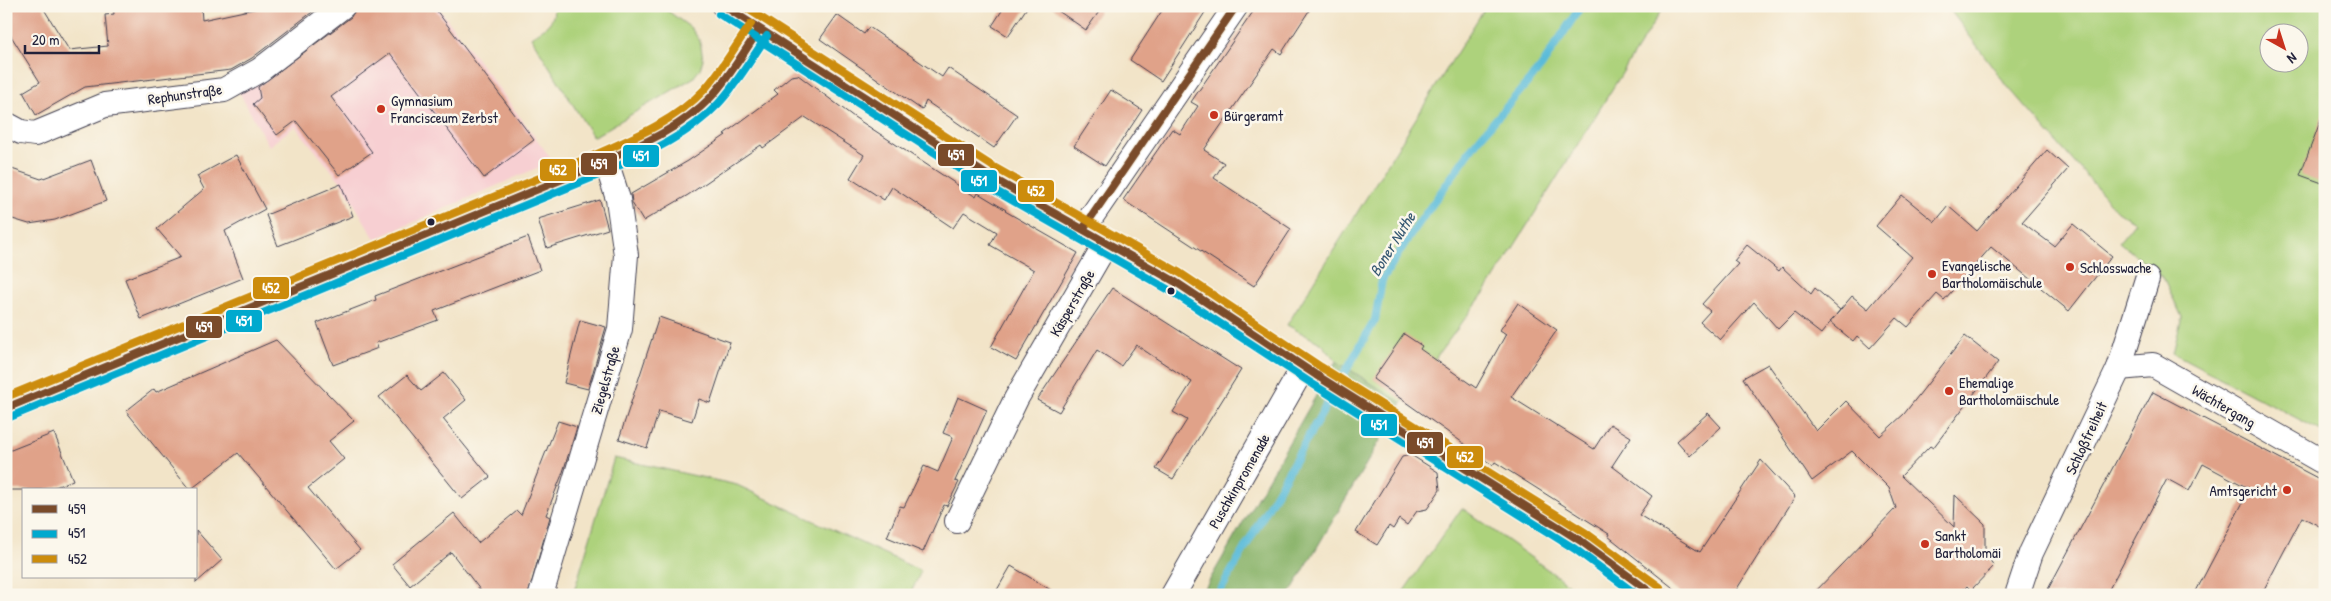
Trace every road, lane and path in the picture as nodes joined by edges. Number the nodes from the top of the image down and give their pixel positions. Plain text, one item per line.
1 (344, 6) edge
2 (724, 6) edge
3 (1236, 6) edge
4 (759, 30) junction
5 (7, 125) edge
6 (606, 161) junction
7 (1083, 229) junction
8 (1107, 242) junction
9 (2148, 279) dead end
10 (2119, 368) junction
11 (1310, 370) junction
12 (6, 408) edge
13 (2325, 463) edge
14 (957, 521) dead end
15 (540, 595) edge
16 (1173, 595) edge
17 (1654, 595) edge
18 (2017, 595) edge

1 - 5 street, Rephunstraße
2 - 4 street
3 - 7 street
4 - 6 street
4 - 7 street
6 - 12 street
6 - 15 street, Ziegelstraße
7 - 8 street
8 - 11 street
8 - 14 street, Käsperstraße
9 - 10 street, Schloßfreiheit
10 - 13 street, Wächtergang
10 - 18 street, Schloßfreiheit
11 - 16 street, Puschkinpromenade
11 - 17 street

